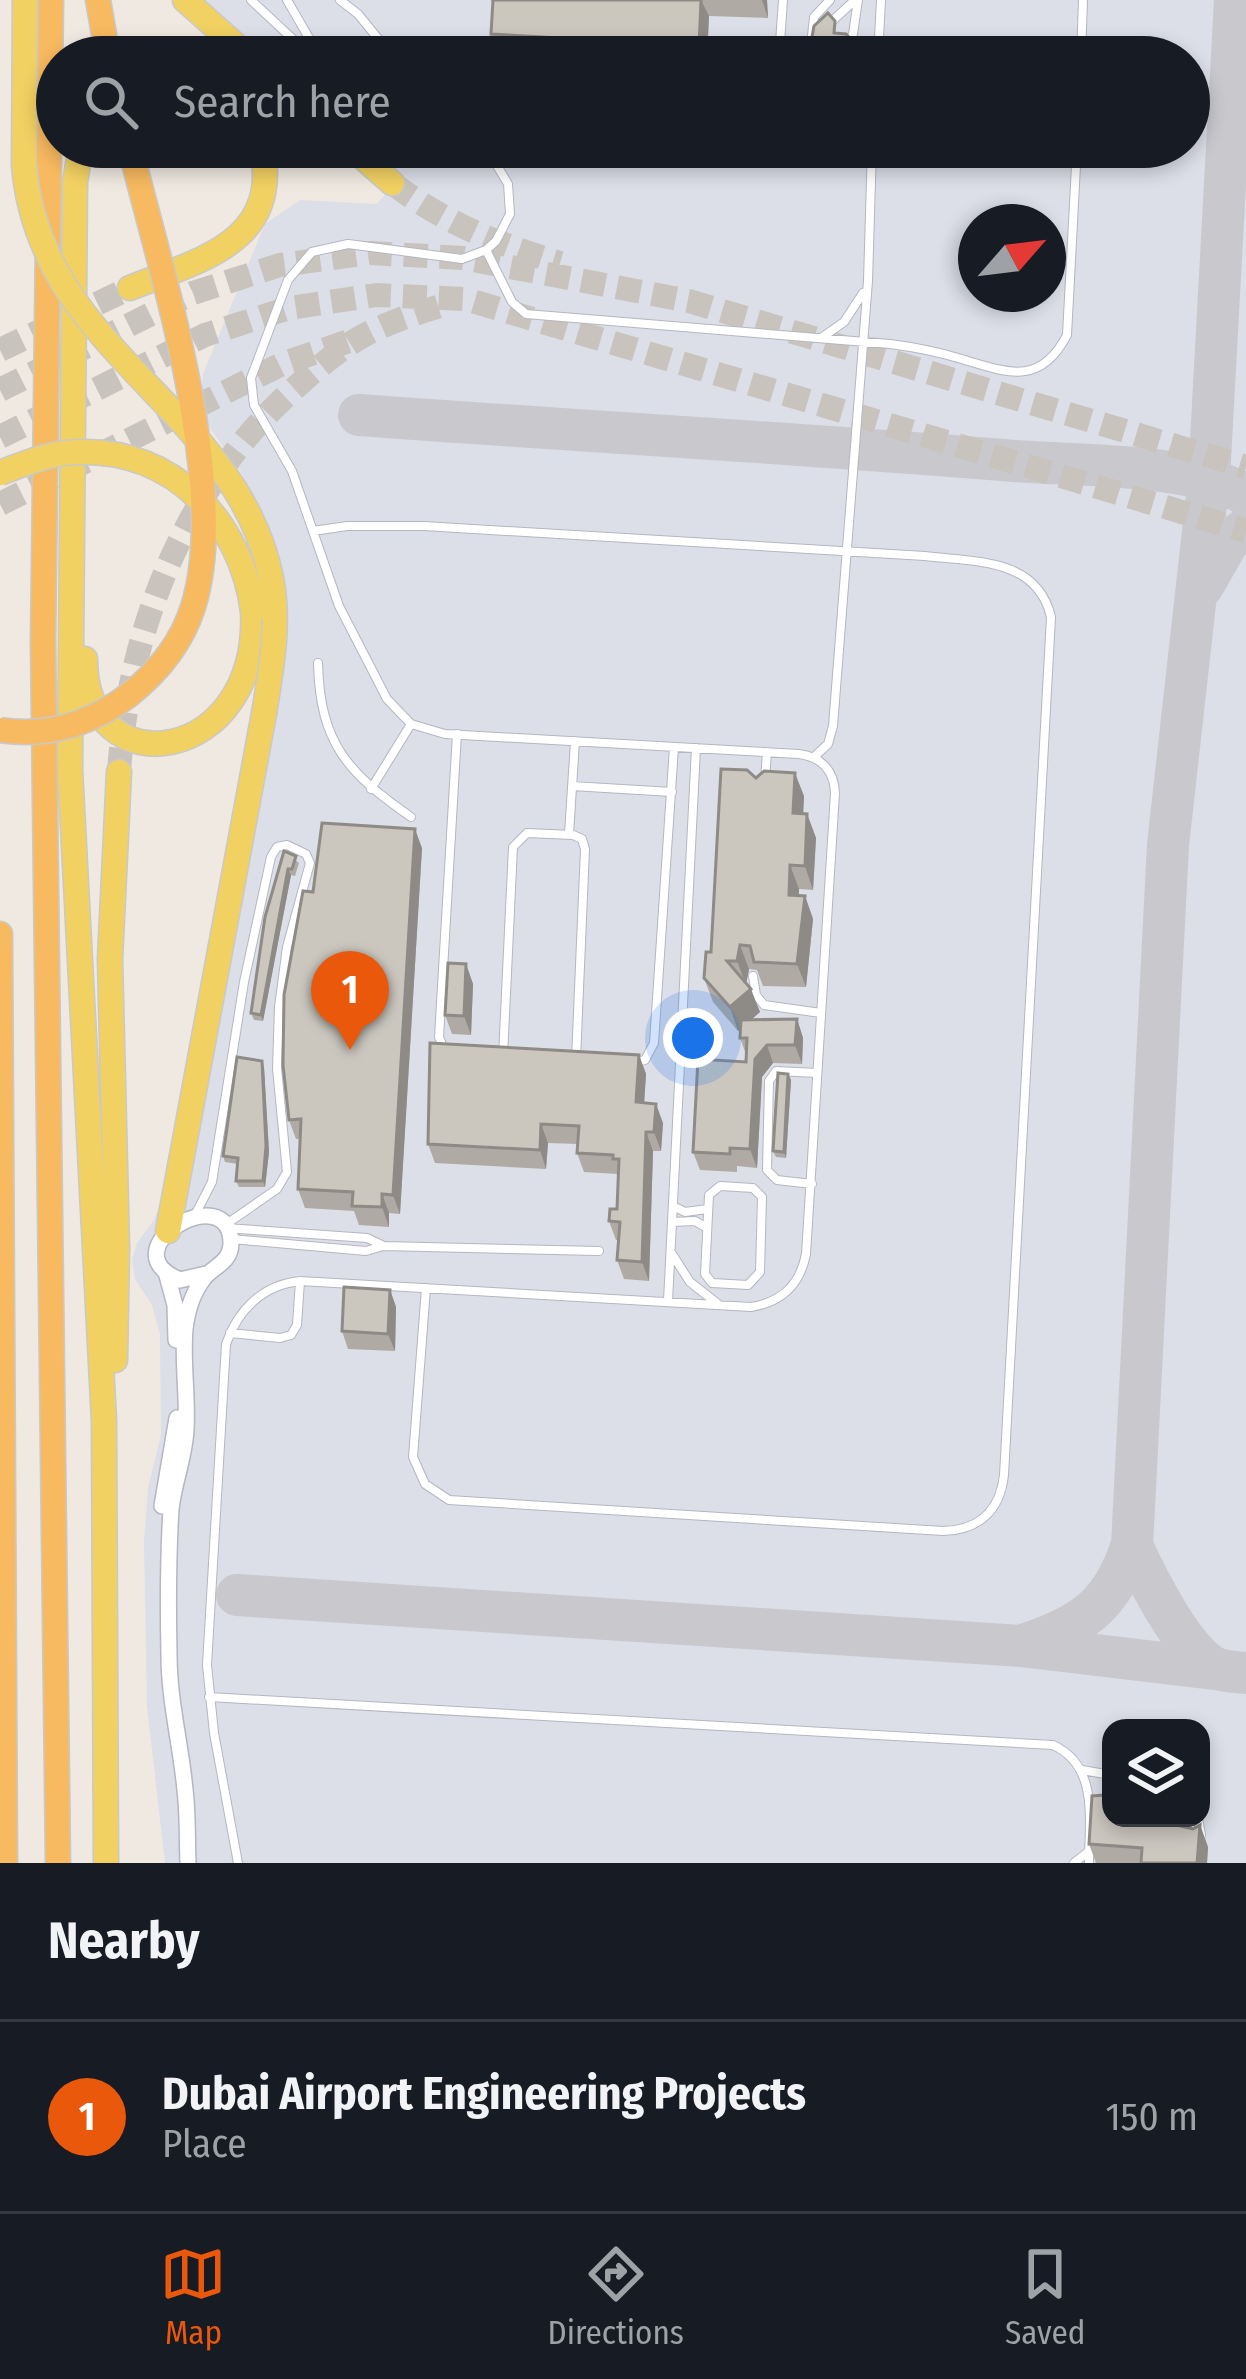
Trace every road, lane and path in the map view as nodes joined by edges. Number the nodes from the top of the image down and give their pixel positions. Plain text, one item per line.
1 (25, 0) edge
2 (51, 0) edge
3 (98, 0) edge
4 (185, 0) edge
5 (251, 0) edge
6 (286, 0) edge
7 (783, 0) edge
8 (830, 0) edge
9 (856, 0) edge
10 (881, 0) edge
11 (1083, 0) edge
12 (343, 1) edge
13 (51, 36) edge
14 (104, 36) edge
15 (225, 36) edge
16 (290, 36) edge
17 (308, 36) edge
18 (376, 36) edge
19 (780, 36) edge
20 (812, 36) edge
21 (821, 36) edge
22 (852, 36) edge
23 (879, 36) edge
24 (1082, 36) edge
25 (49, 168) edge
26 (77, 168) edge
27 (135, 168) edge
28 (265, 168) edge
29 (375, 168) edge
30 (500, 168) edge
31 (871, 168) edge
32 (1076, 168) edge
33 (392, 183) tunnel mouth
34 (486, 250) junction
35 (868, 280) junction
36 (130, 287) tunnel mouth
37 (818, 340) junction
38 (863, 341) junction
39 (0, 473) edge
40 (313, 531) junction
41 (845, 550) junction
42 (74, 597) junction
43 (318, 663) dead end
44 (411, 724) junction
45 (0, 730) edge
46 (457, 734) junction
47 (575, 741) junction
48 (674, 747) junction
49 (697, 748) junction
50 (767, 752) junction
51 (814, 757) junction
52 (119, 772) tunnel mouth
53 (572, 786) junction
54 (371, 789) junction
55 (672, 792) junction
56 (764, 794) edge
57 (411, 817) dead end
58 (569, 835) junction
59 (0, 934) edge
60 (753, 976) edge
61 (821, 1013) junction
62 (454, 1053) edge
63 (487, 1055) edge
64 (503, 1056) junction
65 (521, 1057) edge
66 (557, 1059) edge
67 (575, 1060) junction
68 (595, 1061) edge
69 (614, 1062) edge
70 (817, 1073) junction
71 (812, 1184) junction
72 (673, 1206) junction
73 (708, 1208) junction
74 (194, 1217) junction
75 (672, 1222) junction
76 (706, 1228) junction
77 (168, 1231) junction
78 (227, 1231) junction
79 (671, 1250) junction
80 (599, 1251) dead end
81 (166, 1272) junction
82 (206, 1274) junction
83 (300, 1282) junction
84 (426, 1288) junction
85 (668, 1301) junction
86 (719, 1305) junction
87 (230, 1333) junction
88 (104, 1421) junction
89 (209, 1697) junction
90 (1082, 1770) junction
91 (1102, 1773) edge
92 (1087, 1784) junction
93 (1101, 1798) edge
94 (1195, 1827) edge
95 (1197, 1842) edge
96 (1089, 1852) junction
97 (5, 1863) edge
98 (58, 1863) edge
99 (106, 1863) edge
100 (184, 1863) edge
101 (238, 1863) edge
102 (1073, 1863) edge
103 (1089, 1863) edge

1 - 77 main road, bridge
2 - 13 highway
3 - 14 highway
4 - 15 main road
5 - 16 lane
6 - 17 lane
7 - 19 lane
8 - 20 lane
9 - 21 lane
9 - 22 lane
10 - 23 lane
11 - 24 lane
12 - 18 lane
25 - 98 highway
26 - 42 main road
27 - 45 highway, bridge
28 - 36 main road
29 - 33 main road
30 - 34 lane
31 - 35 lane
32 - 38 lane
34 - 37 lane
34 - 40 lane
35 - 37 lane
35 - 38 lane
37 - 38 lane
38 - 41 lane
39 - 42 main road, bridge
40 - 41 lane
40 - 44 lane
41 - 51 lane
41 - 84 lane
42 - 88 main road
43 - 54 lane
44 - 46 lane
44 - 54 lane
46 - 47 lane
46 - 62 lane
47 - 48 lane
47 - 53 lane
48 - 49 lane
48 - 55 lane
49 - 50 lane
49 - 72 lane
50 - 51 lane
50 - 56 lane
51 - 61 lane
52 - 88 main road
53 - 55 lane
53 - 58 lane
54 - 57 lane
55 - 69 lane
58 - 64 lane
58 - 67 lane
59 - 97 highway
60 - 61 lane
61 - 70 lane
63 - 64 lane
64 - 65 lane
66 - 67 lane
67 - 68 lane
70 - 71 lane
70 - 71 lane
71 - 86 lane
72 - 73 lane
72 - 75 lane
73 - 76 lane
73 - 76 lane
74 - 77 street
74 - 78 street
74 - 78 lane
75 - 76 lane
75 - 79 lane
77 - 81 street
78 - 80 lane
78 - 82 street
79 - 85 lane
79 - 86 lane
81 - 82 street
81 - 100 street
82 - 100 street
83 - 84 lane
83 - 87 lane
83 - 87 lane
84 - 85 lane
85 - 86 lane
87 - 89 lane
88 - 99 main road
89 - 90 lane
89 - 101 lane
90 - 91 lane
90 - 92 lane
92 - 93 lane
92 - 96 lane
94 - 95 lane
96 - 102 lane
96 - 103 lane

